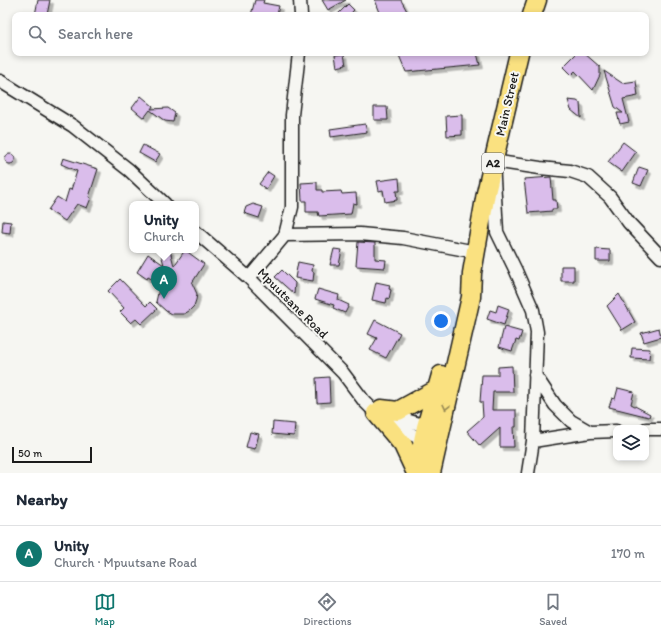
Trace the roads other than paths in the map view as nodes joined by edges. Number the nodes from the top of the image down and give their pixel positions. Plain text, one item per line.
1 (300, 0) edge
2 (537, 0) edge
3 (301, 12) edge
4 (533, 12) edge
5 (299, 56) edge
6 (518, 56) edge
7 (0, 81) edge
8 (493, 161) junction
9 (162, 201) edge
10 (199, 235) edge
11 (285, 235) junction
12 (476, 252) junction
13 (661, 257) edge
14 (472, 273) junction
15 (248, 278) junction
16 (535, 375) junction
17 (438, 389) junction
18 (374, 408) junction
19 (649, 429) edge
20 (661, 429) edge
21 (613, 431) edge
22 (590, 432) junction
23 (432, 435) junction
24 (533, 441) junction
25 (416, 473) edge
26 (431, 473) edge
27 (528, 473) edge

1 - 3 street
2 - 4 highway
5 - 11 street
6 - 8 highway, Main Street / A2
7 - 9 street
8 - 12 highway, Main Street / A2
8 - 13 street
8 - 16 street
10 - 15 street, Mpuutsane Road
11 - 12 street
11 - 15 street
12 - 14 highway, Main Street / A2
14 - 17 highway, Main Street / A2
14 -> 23 highway, Main Street / A2
15 - 18 street, Mpuutsane Road
16 - 22 street
16 - 24 street
17 - 18 highway
17 - 23 highway, Main Street / A2
18 - 23 street, Mpuutsane Road
18 - 25 highway
19 - 20 street
21 - 22 street
22 - 24 street
23 - 25 highway, A2
23 - 26 highway, A2
24 - 27 street

